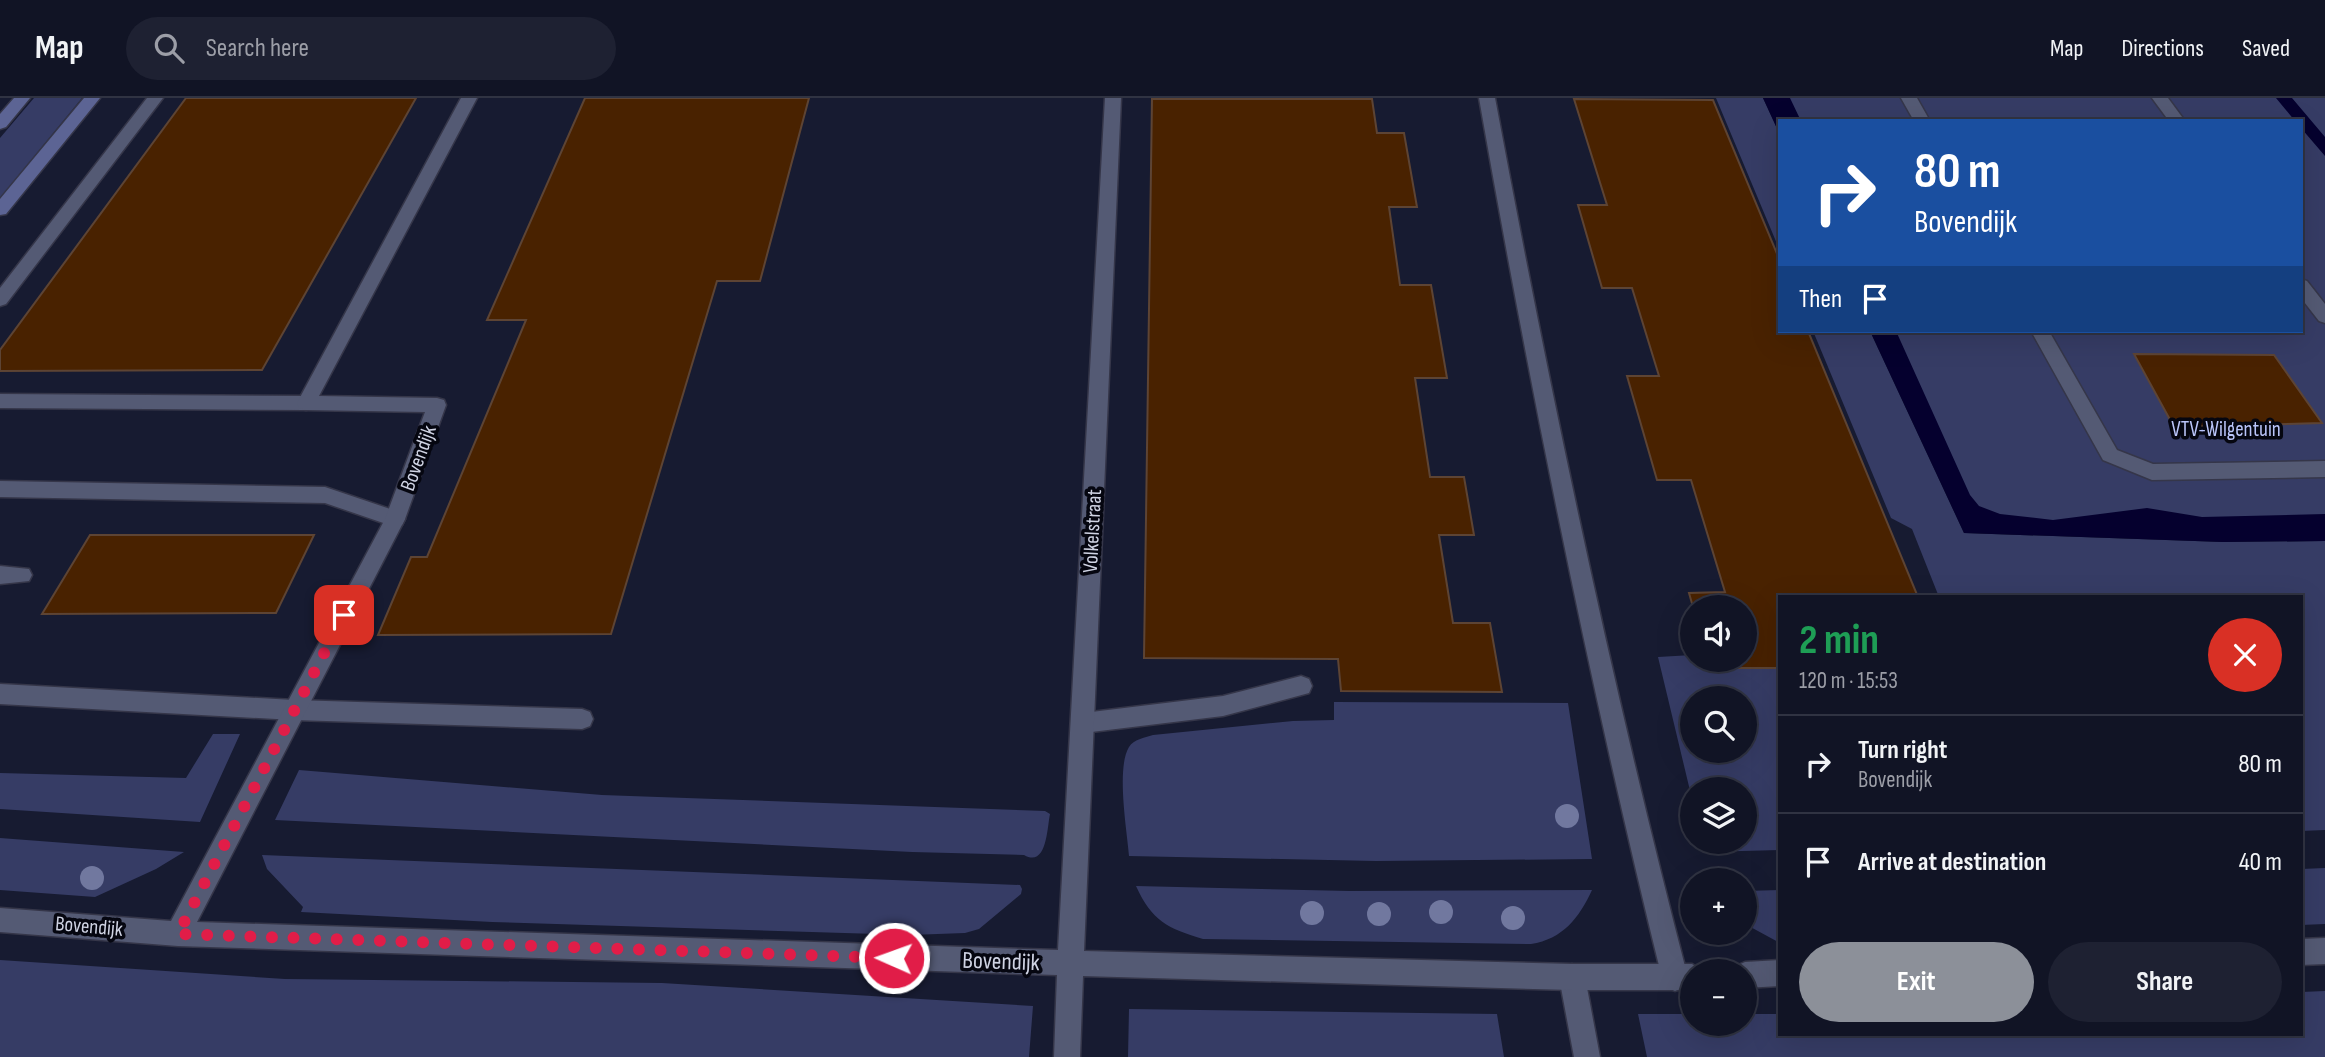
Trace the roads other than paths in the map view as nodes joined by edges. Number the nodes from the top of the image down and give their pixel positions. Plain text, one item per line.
1 (22, 98) edge
2 (93, 98) edge
3 (155, 98) edge
4 (468, 98) edge
5 (1113, 98) edge
6 (1487, 98) edge
7 (1909, 98) edge
8 (2160, 98) edge
9 (1921, 119) edge
10 (2176, 119) edge
11 (0, 124) edge
12 (0, 211) edge
13 (2303, 288) edge
14 (0, 300) edge
15 (2325, 317) edge
16 (2041, 333) edge
17 (0, 401) edge
18 (306, 403) junction
19 (2325, 469) edge
20 (0, 489) edge
21 (395, 519) junction
22 (0, 575) edge
23 (22, 576) dead end
24 (1301, 686) dead end
25 (0, 694) edge
26 (294, 710) junction
27 (582, 719) dead end
28 (1083, 723) junction
29 (0, 920) edge
30 (178, 934) junction
31 (2325, 951) edge
32 (2303, 952) edge
33 (1071, 963) junction
34 (1680, 965) edge
35 (1778, 973) edge
36 (1757, 974) edge
37 (1572, 977) junction
38 (1680, 977) edge
39 (1068, 1057) edge
40 (1587, 1057) edge

1 - 11 main road
2 - 12 main road
3 - 14 street
4 - 18 street
5 - 28 street, Volkelstraat
6 - 34 street
7 - 9 street
8 - 10 street
13 - 15 street
16 - 19 street
17 - 18 street
18 - 21 street, Bovendijk
20 - 21 street
21 - 26 street, Bovendijk
22 - 23 street
24 - 28 street
25 - 26 street
26 - 27 street
26 - 30 street, Bovendijk
28 - 33 street, Volkelstraat
29 - 30 street, Bovendijk
30 - 33 street, Bovendijk
31 - 32 street
33 - 37 street, Bovendijk
33 - 39 street, Volkelstraat
35 - 36 street
37 - 38 street, Bovendijk
37 - 40 street

